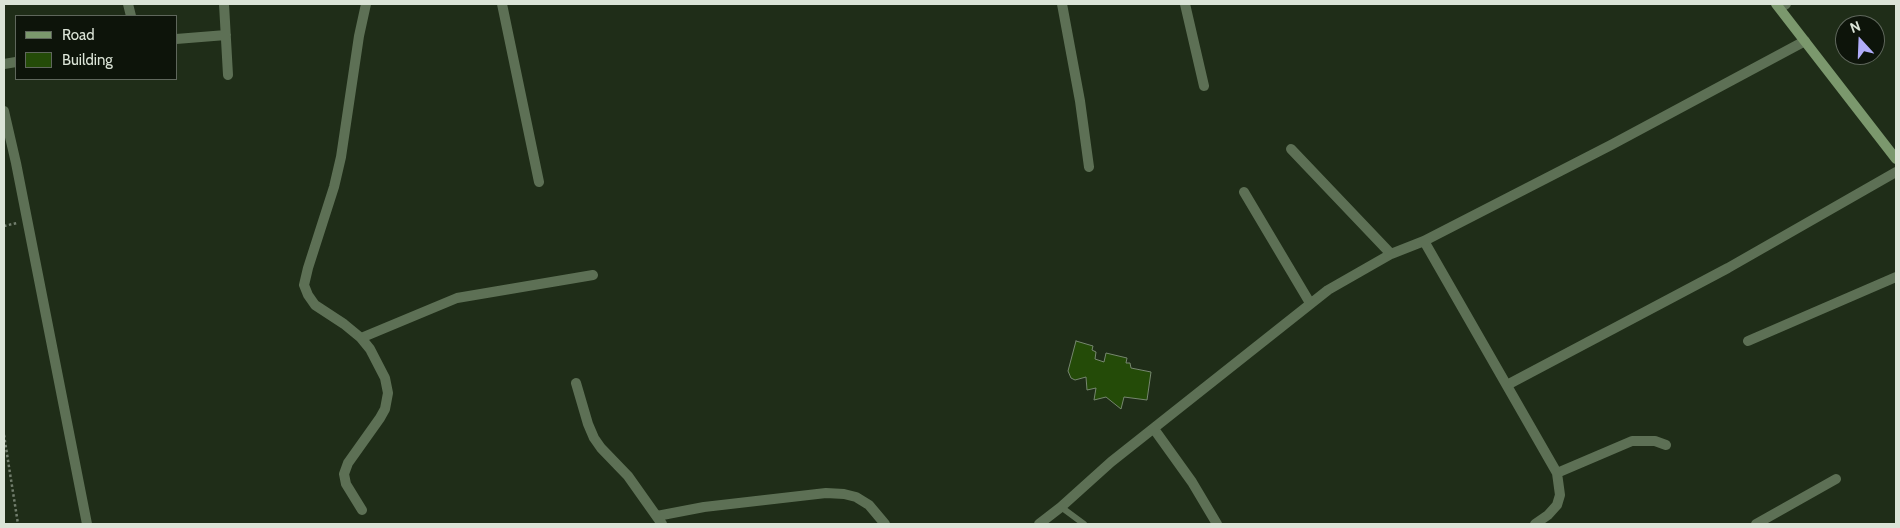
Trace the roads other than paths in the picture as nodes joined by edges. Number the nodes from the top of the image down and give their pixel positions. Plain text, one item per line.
1 (224, 4) edge
2 (366, 4) edge
3 (502, 4) edge
4 (1062, 4) edge
5 (1185, 4) edge
6 (1781, 5) edge
7 (226, 35) junction
8 (178, 39) edge
9 (1805, 41) junction
10 (228, 75) dead end
11 (1204, 86) dead end
12 (4, 110) edge
13 (1291, 149) dead end
14 (1896, 159) edge
15 (1089, 167) dead end
16 (1896, 172) edge
17 (539, 182) dead end
18 (1244, 192) dead end
19 (1424, 241) junction
20 (1391, 254) junction
21 (593, 275) dead end
22 (1896, 278) edge
23 (1310, 303) junction
24 (361, 338) junction
25 (1748, 341) dead end
26 (576, 383) dead end
27 (1506, 385) junction
28 (1154, 429) junction
29 (1666, 445) dead end
30 (1557, 473) junction
31 (1836, 479) dead end
32 (1061, 508) junction
33 (362, 510) dead end
34 (659, 520) edge
35 (87, 524) edge
36 (885, 524) edge
37 (1039, 524) edge
38 (1084, 524) edge
39 (1217, 524) edge
40 (1535, 524) edge
41 (1756, 524) edge

1 - 7 street
2 - 24 street
3 - 17 street
4 - 15 street
5 - 11 street
6 - 9 main road
7 - 8 street
7 - 10 street
9 - 14 main road
9 - 19 street
12 - 35 street
13 - 20 street
16 - 27 street
18 - 23 street
19 - 20 street
19 - 27 street
20 - 23 street
21 - 24 street
22 - 25 street
23 - 28 street
24 - 33 street
26 - 34 street
27 - 30 street
28 - 32 street
28 - 39 street
29 - 30 street
30 - 40 street
31 - 41 street
32 - 37 street
32 - 38 lane
34 - 36 street

